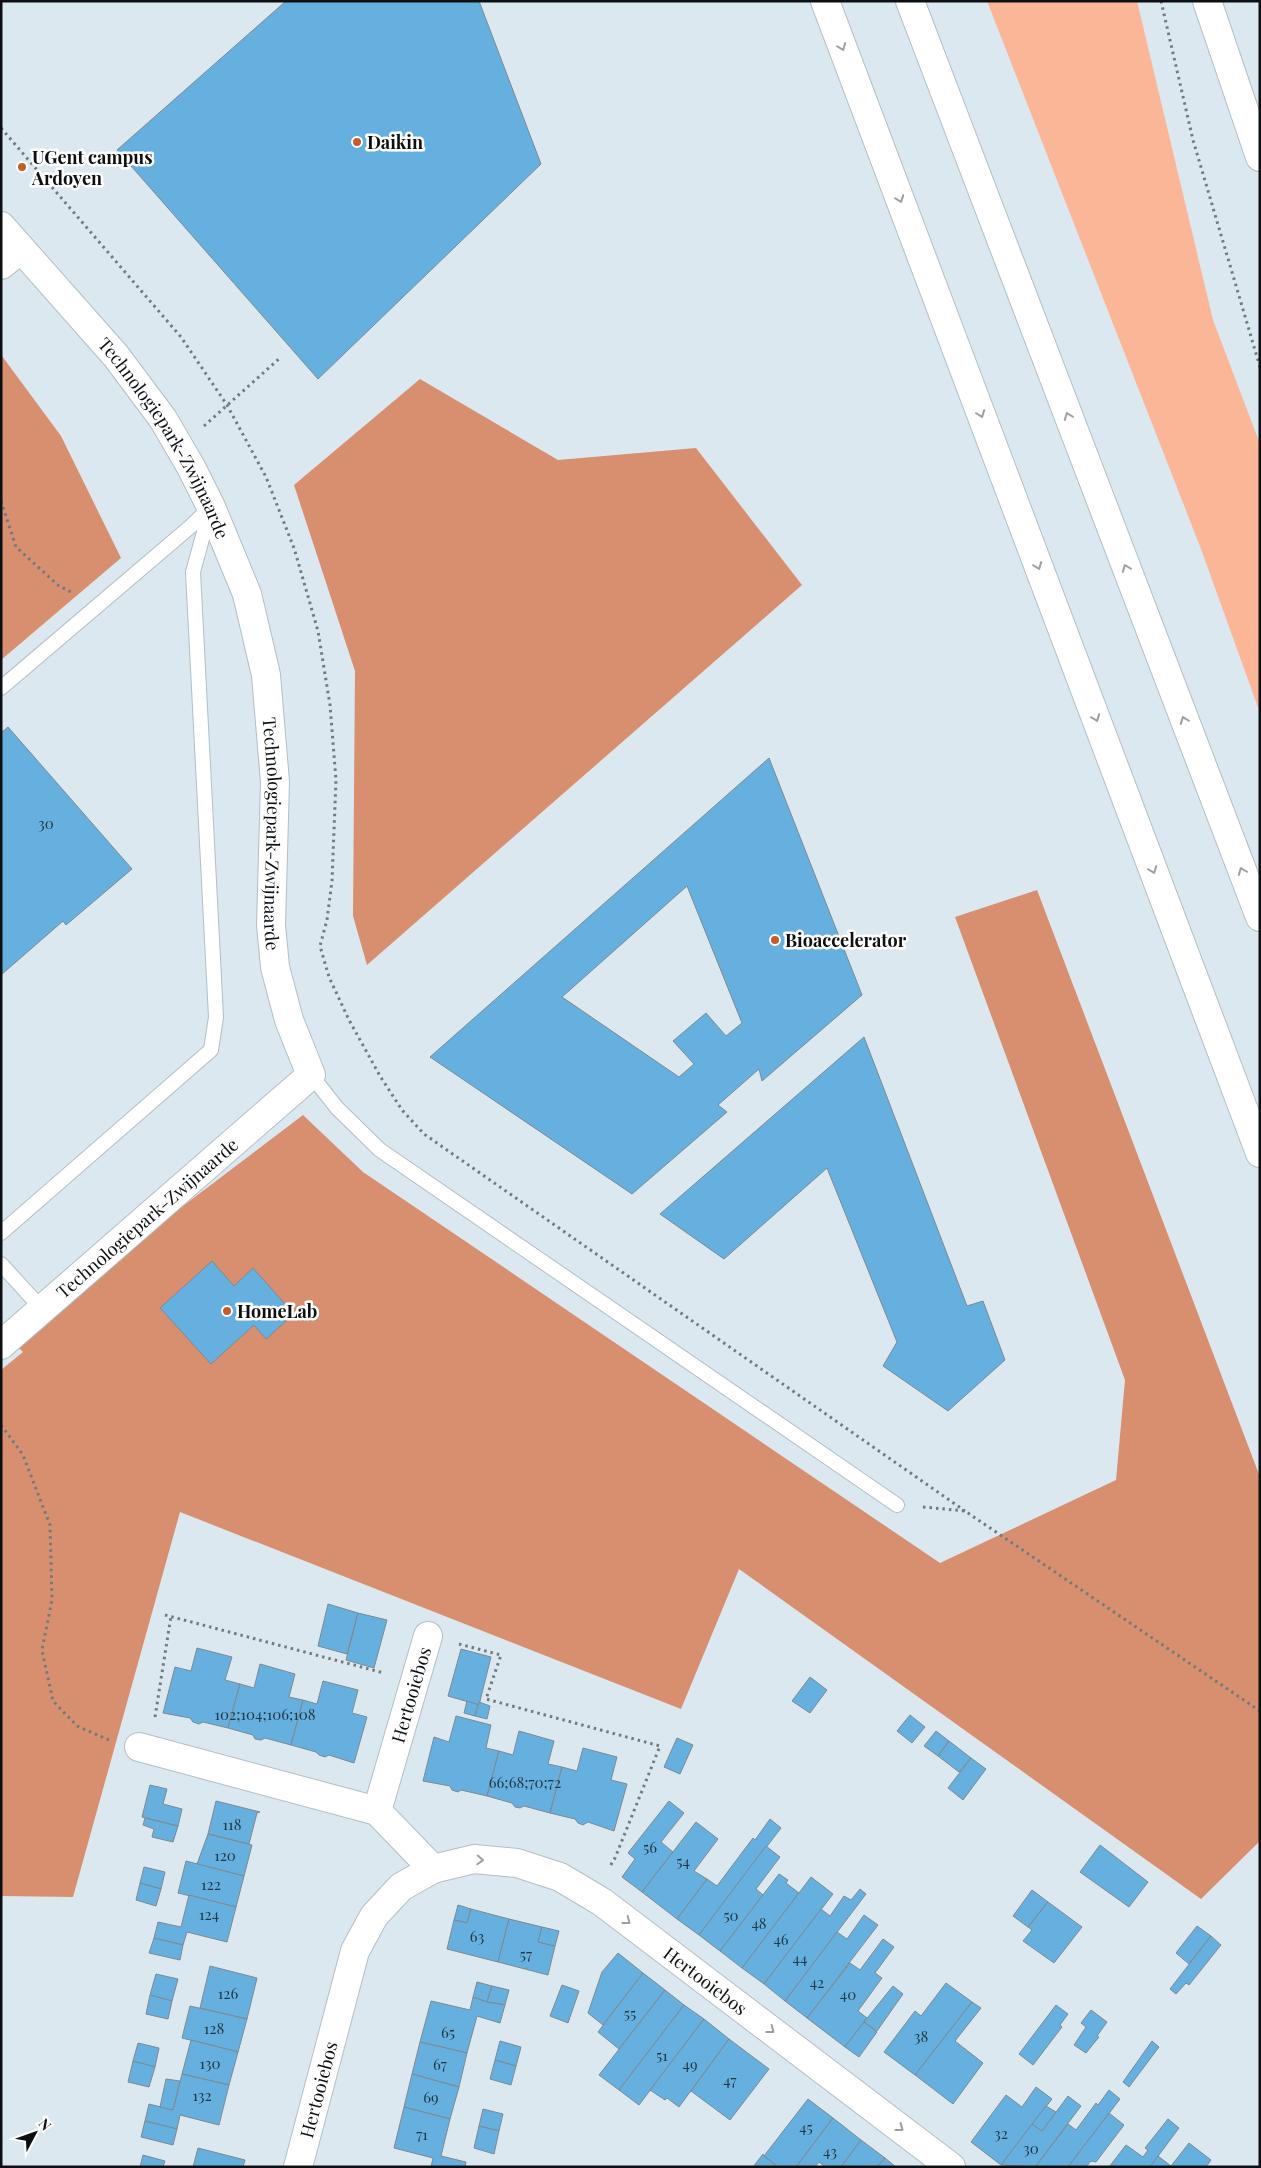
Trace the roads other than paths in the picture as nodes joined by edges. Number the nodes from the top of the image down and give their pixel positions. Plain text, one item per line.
1 (825, 1) edge
2 (910, 1) edge
3 (1207, 1) edge
4 (1226, 1) edge
5 (1260, 127) edge
6 (1260, 158) edge
7 (1, 226) edge
8 (11, 257) edge
9 (211, 506) junction
10 (1, 688) edge
11 (1260, 917) edge
12 (311, 1075) junction
13 (1260, 1152) edge
14 (1, 1233) edge
15 (1, 1264) edge
16 (42, 1310) junction
17 (1, 1345) edge
18 (897, 1505) road end
19 (428, 1636) road end
20 (144, 1748) road end
21 (377, 1811) junction
22 (433, 1869) junction
23 (949, 2166) edge
24 (298, 2167) edge

1 -> 13 main road
11 -> 2 main road
3 - 6 main road
4 - 5 main road
7 - 8 main road, Technologiepark-Zwijnaarde
8 - 9 main road, Technologiepark-Zwijnaarde
9 - 10 lane
9 - 12 main road, Technologiepark-Zwijnaarde
9 - 14 lane
12 - 16 main road, Technologiepark-Zwijnaarde
12 - 18 lane
15 - 16 lane
16 - 17 main road, Technologiepark-Zwijnaarde
19 - 21 main road, Hertooiebos
20 - 21 main road
21 - 22 main road
22 -> 23 main road, Hertooiebos
22 - 24 main road, Hertooiebos

